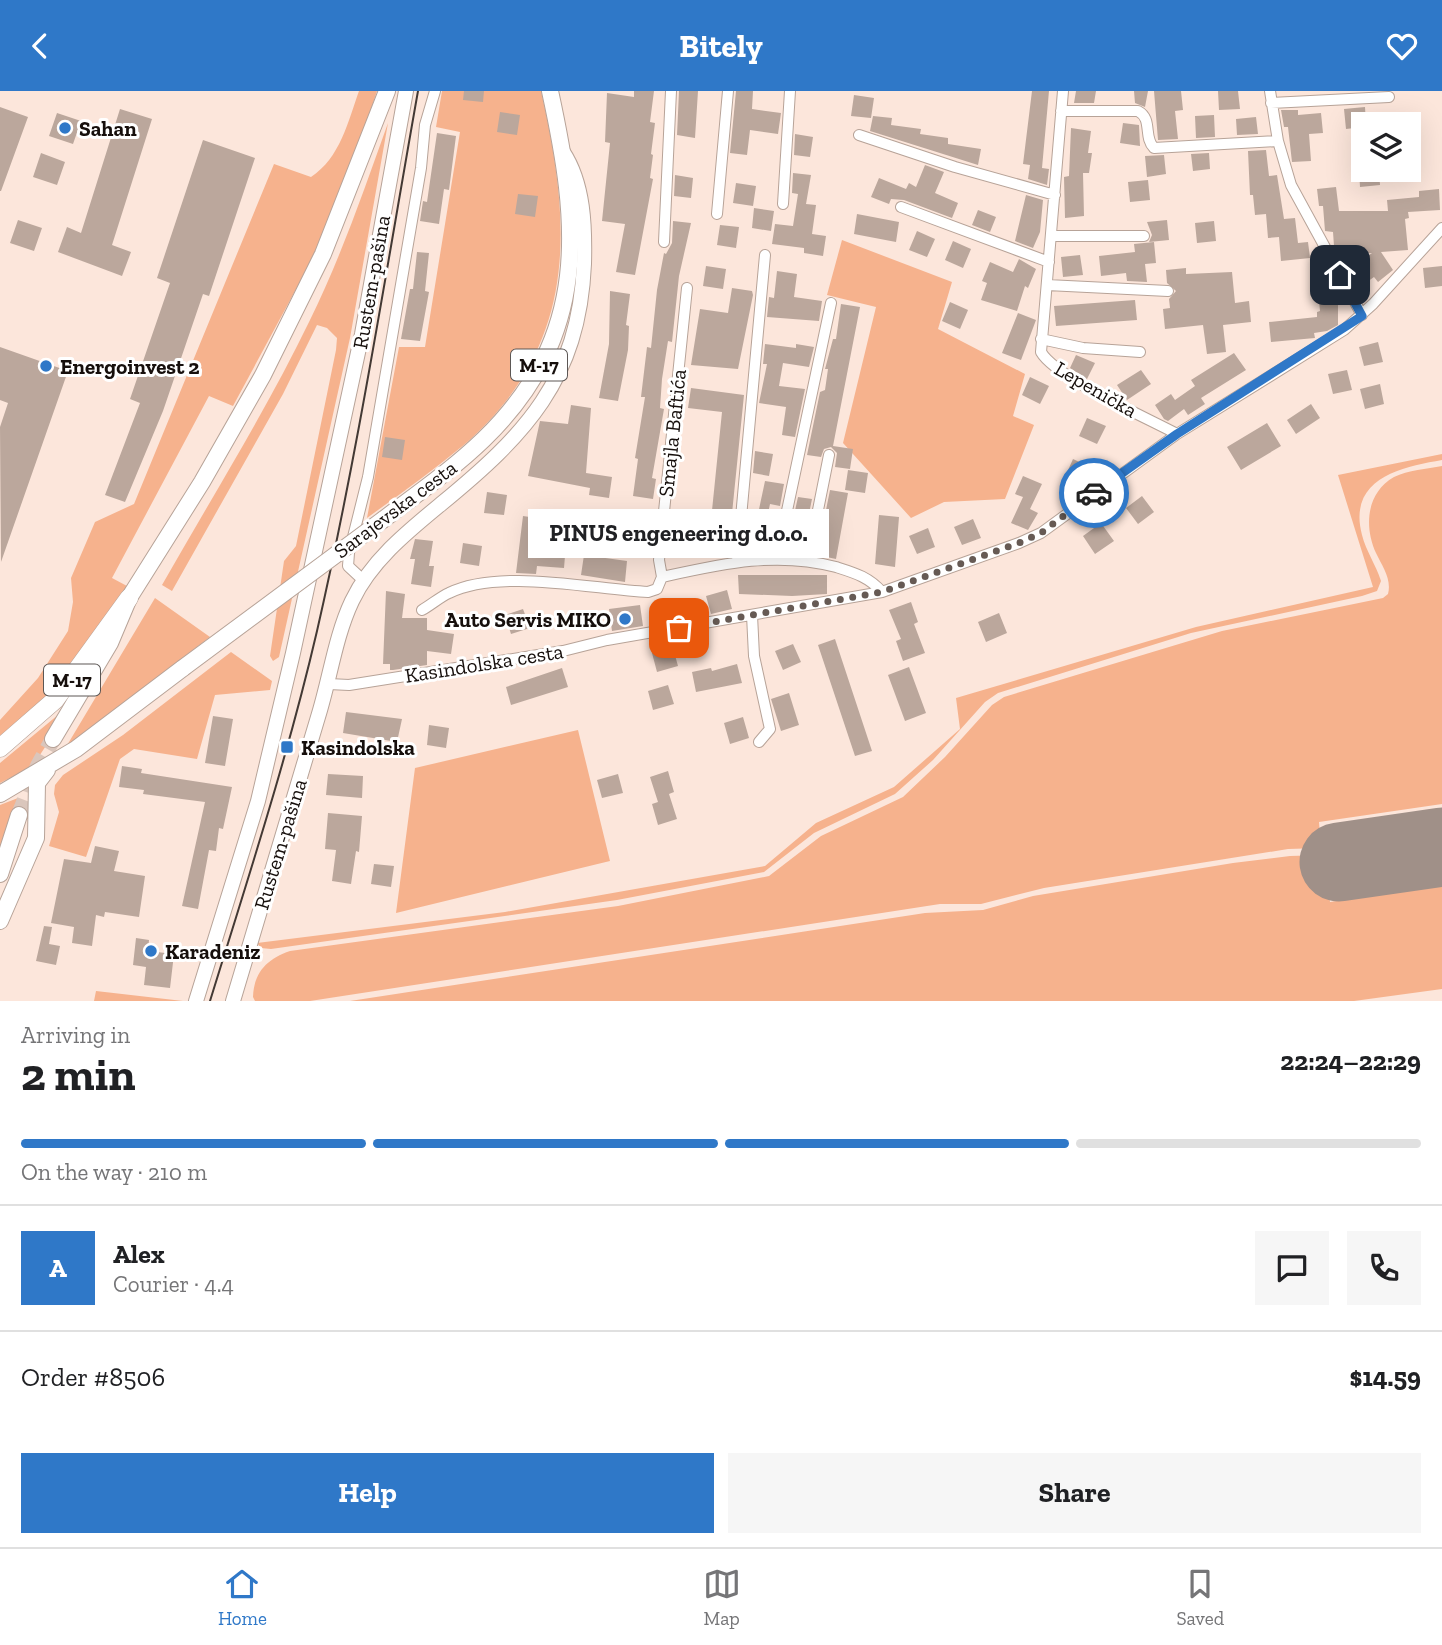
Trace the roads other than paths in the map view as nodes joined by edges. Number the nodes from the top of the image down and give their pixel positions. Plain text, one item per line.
1 (387, 91) edge
2 (406, 91) edge
3 (435, 91) edge
4 (550, 91) edge
5 (671, 91) edge
6 (727, 91) edge
7 (790, 91) edge
8 (1063, 91) edge
9 (1270, 97) edge
10 (1389, 97) dead end
11 (1061, 111) junction
12 (859, 135) dead end
13 (1278, 141) junction
14 (563, 152) junction
15 (1055, 195) junction
16 (783, 204) dead end
17 (901, 207) dead end
18 (718, 214) dead end
19 (1442, 228) edge
20 (1052, 236) junction
21 (1144, 236) dead end
22 (664, 242) dead end
23 (765, 255) dead end
24 (1049, 262) junction
25 (1047, 285) junction
26 (687, 288) dead end
27 (1168, 291) dead end
28 (831, 303) dead end
29 (1362, 316) junction
30 (1041, 339) junction
31 (1140, 352) dead end
32 (1177, 434) junction
33 (829, 455) dead end
34 (777, 558) junction
35 (808, 560) junction
36 (737, 561) junction
37 (662, 577) junction
38 (363, 580) junction
39 (882, 592) junction
40 (129, 598) junction
41 (422, 610) dead end
42 (752, 615) junction
43 (329, 684) junction
44 (54, 739) tunnel mouth
45 (759, 742) dead end
46 (0, 748) edge
47 (53, 764) junction
48 (0, 794) edge
49 (19, 815) tunnel mouth
50 (0, 874) edge
51 (0, 921) edge
52 (197, 1001) edge
53 (233, 1001) edge

1 - 40 main road, M-17
2 - 52 main road, Rustem-pašina
3 - 38 street
4 - 14 main road, Sarajevska cesta / M-17
5 - 22 street
6 - 18 street
7 - 16 street
8 - 11 street, Lepenička
9 - 10 street
9 - 13 street
11 - 13 street
11 - 15 street, Lepenička
12 - 15 street
13 - 29 street
14 - 38 main road, Rustem-pašina
14 - 47 main road, Sarajevska cesta / M-17, bridge
15 - 20 street, Lepenička
17 - 24 street
19 - 29 street, Kasindolska cesta
20 - 21 street
20 - 24 street, Lepenička
23 - 36 street
24 - 25 street, Lepenička
25 - 27 street
25 - 30 street, Lepenička
26 - 37 street, Smajla Baftića
28 - 34 street
29 - 32 street, Kasindolska cesta
30 - 31 street
30 - 32 street, Lepenička
32 - 39 street, Kasindolska cesta
33 - 35 street
34 - 35 street
34 - 36 street
35 - 39 street
36 - 37 street
37 - 41 street
38 - 43 main road, Rustem-pašina
39 - 42 street, Kasindolska cesta
40 - 44 main road
40 - 46 highway, M-17
42 - 43 street, Kasindolska cesta
42 - 45 street
43 - 53 main road, Rustem-pašina
47 - 48 main road, Sarajevska cesta / M-17
47 - 51 main road
49 - 50 main road

